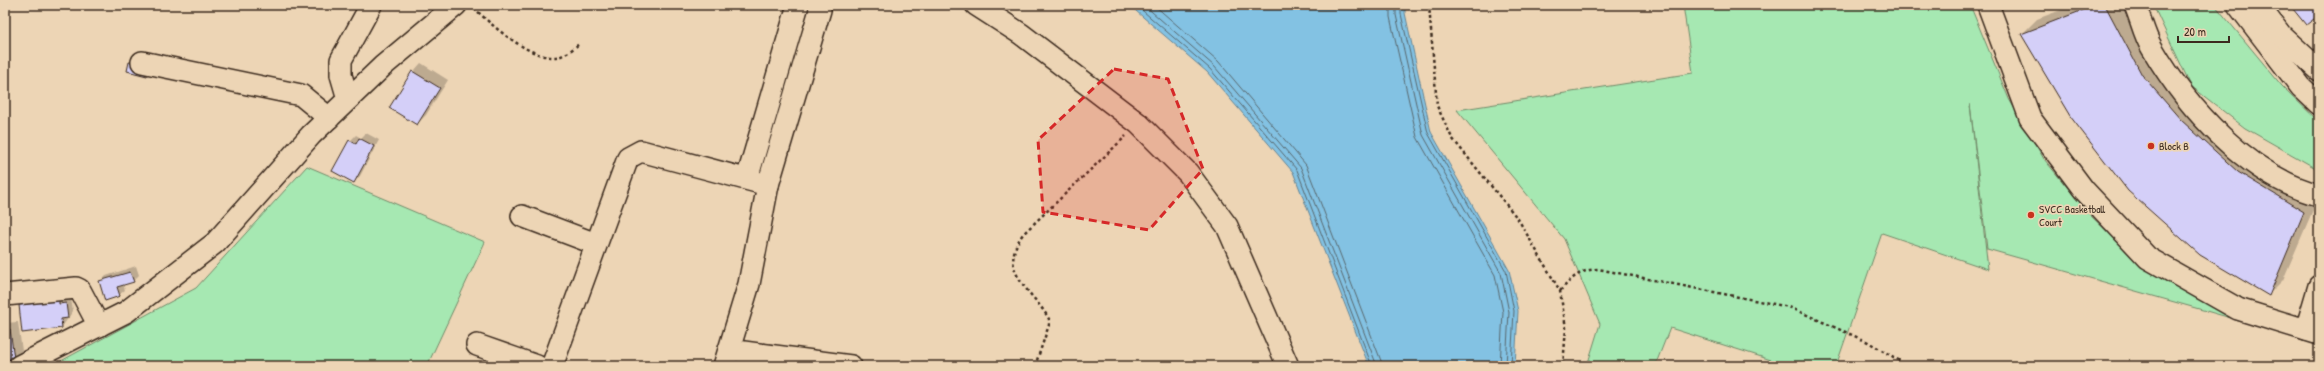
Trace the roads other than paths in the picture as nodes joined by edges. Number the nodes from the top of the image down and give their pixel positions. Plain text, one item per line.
1 (371, 5) edge
2 (456, 5) edge
3 (798, 5) edge
4 (820, 5) edge
5 (976, 5) edge
6 (1988, 5) edge
7 (2135, 5) edge
8 (2238, 5) edge
9 (2258, 5) edge
10 (142, 62) dead end
11 (2319, 70) edge
12 (348, 99) junction
13 (2319, 104) edge
14 (329, 118) junction
15 (748, 178) junction
16 (768, 185) junction
17 (2319, 195) edge
18 (522, 216) dead end
19 (596, 244) junction
20 (2319, 286) edge
21 (5, 295) edge
22 (99, 326) junction
23 (2312, 332) edge
24 (477, 346) dead end
25 (726, 358) edge
26 (791, 362) edge
27 (19, 366) edge
28 (537, 366) edge
29 (552, 366) edge
30 (851, 366) edge
31 (1288, 366) edge

1 - 12 street
2 - 12 street
3 - 15 street
4 - 16 street
5 - 31 street
6 - 23 street
7 - 17 street
8 - 13 street
9 - 11 street
10 - 14 street
12 - 14 street
14 - 22 street
15 - 16 street
15 - 19 street
16 - 25 street
18 - 19 street
19 - 29 street
20 - 23 street
21 - 22 street
22 - 27 street
24 - 28 street
25 - 26 street
26 - 30 street

